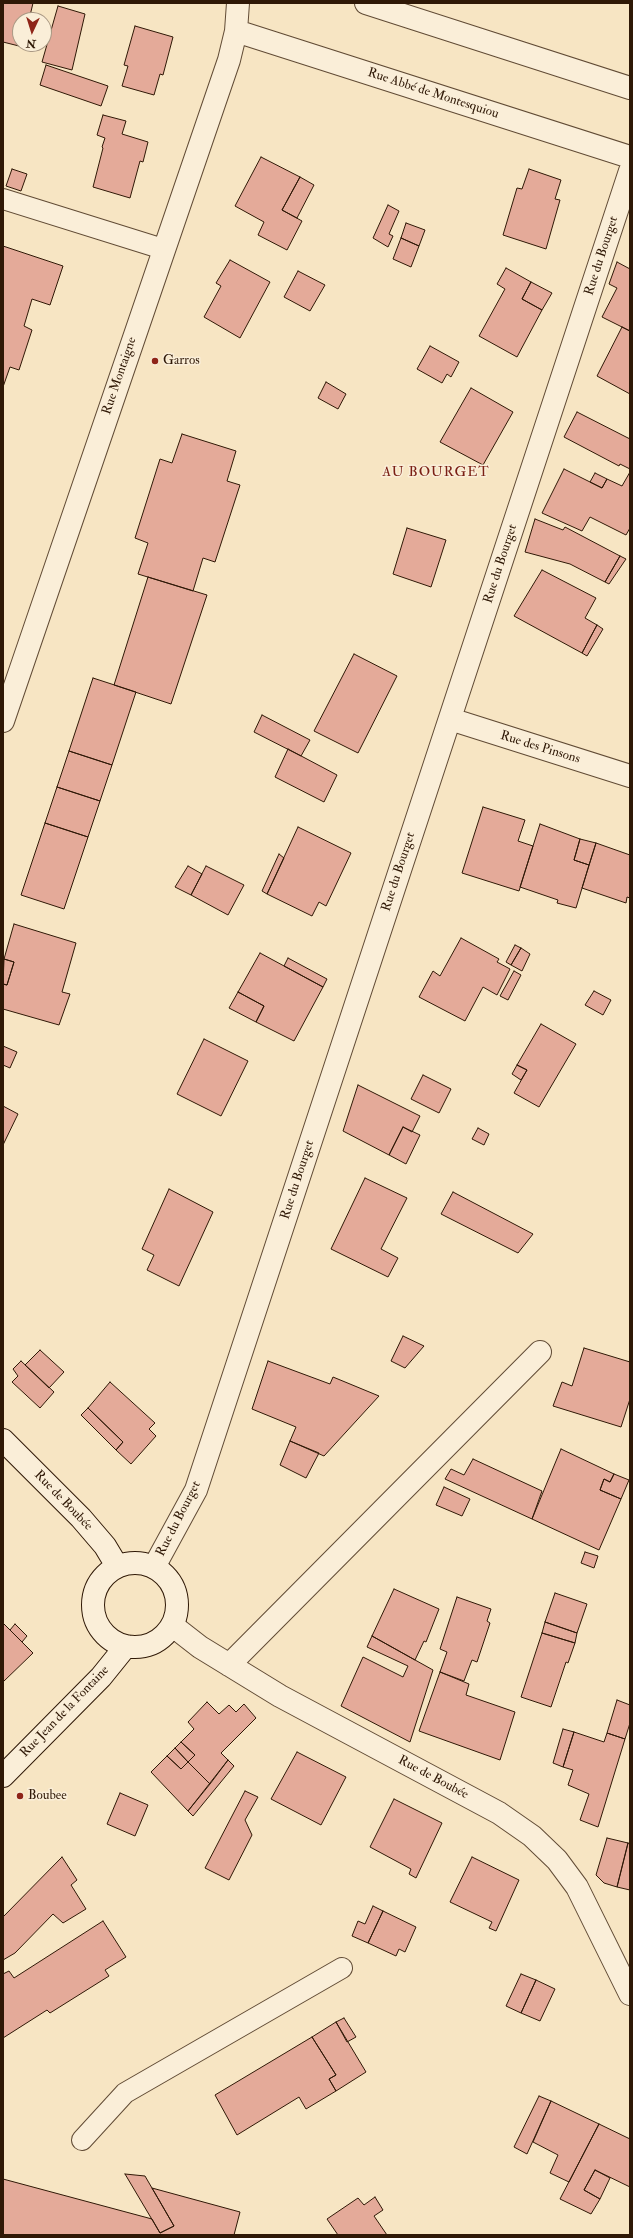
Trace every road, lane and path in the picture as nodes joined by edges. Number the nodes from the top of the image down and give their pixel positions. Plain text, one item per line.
1 (238, 3) edge
2 (366, 3) edge
3 (236, 31) junction
4 (630, 88) edge
5 (630, 157) edge
6 (630, 171) edge
7 (3, 199) edge
8 (163, 249) junction
9 (450, 719) junction
10 (3, 721) edge
11 (630, 776) edge
12 (540, 1352) dead end
13 (3, 1440) edge
14 (117, 1566) junction
15 (154, 1567) junction
16 (173, 1626) junction
17 (126, 1646) junction
18 (229, 1665) junction
19 (3, 1776) edge
20 (342, 1968) dead end
21 (630, 1994) edge
22 (82, 2140) dead end

1 - 3 street, Rue Montaigne
2 - 4 street
3 - 5 street, Rue Abbé de Montesquiou
3 - 8 street, Rue Montaigne
6 - 9 street, Rue du Bourget
7 - 8 lane
8 - 10 street, Rue Montaigne
9 - 11 street, Rue des Pinsons
9 - 15 street, Rue du Bourget
12 - 18 street
13 - 14 street, Rue de Boubée
14 - 15 street
14 - 17 street
15 - 16 street
16 - 17 street
16 - 18 street, Rue de Boubée
17 - 19 street, Rue Jean de la Fontaine
18 - 21 street, Rue de Boubée
20 - 22 lane

